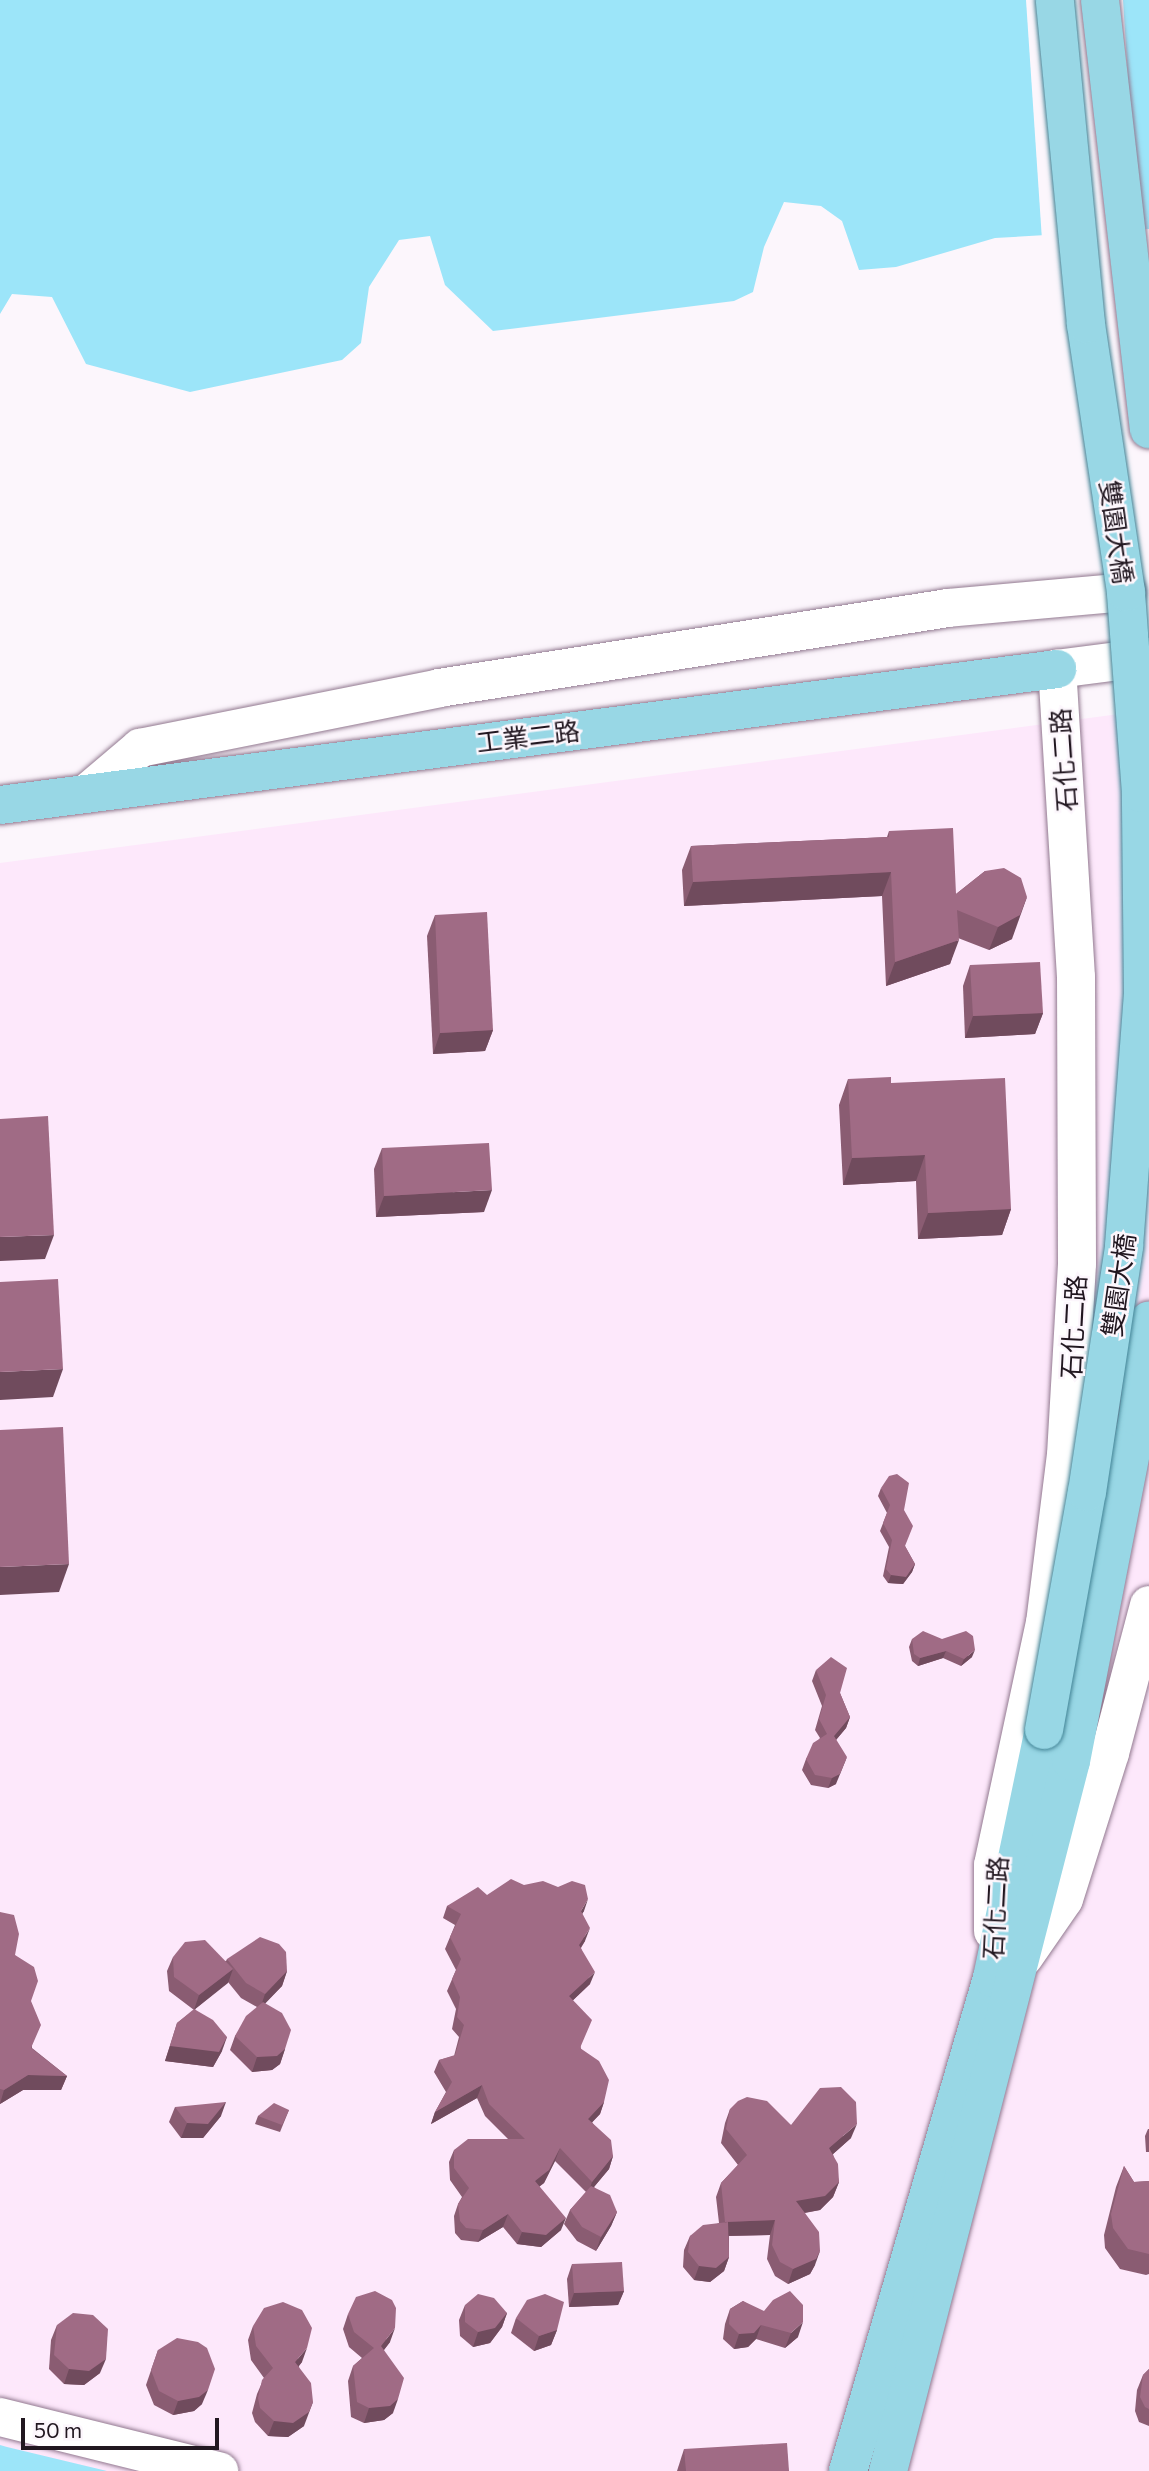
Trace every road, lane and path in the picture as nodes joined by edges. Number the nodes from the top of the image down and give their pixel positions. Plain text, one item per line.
1 (1055, 0) edge
2 (1100, 0) edge
3 (1149, 429) edge
4 (1126, 592) junction
5 (1149, 657) edge
6 (1057, 669) junction
7 (87, 793) junction
8 (0, 805) edge
9 (1149, 1321) edge
10 (1149, 1605) edge
11 (1044, 1730) joint
12 (1071, 1760) joint
13 (1024, 1957) junction
14 (992, 1978) junction
15 (0, 2417) edge
16 (219, 2471) edge
17 (848, 2471) edge
18 (888, 2471) edge

1 - 4 main road, 雙園大橋, bridge
2 - 3 main road
4 - 7 street
4 - 11 main road, 雙園大橋, bridge
5 - 6 street
6 - 7 main road, 工業二路
6 - 14 street, 石化二路
7 - 8 main road, 工業二路
9 - 12 main road, 雙園大橋
10 - 13 street, 石化二路
11 - 14 main road, 石化二路
12 - 13 main road, 石化二路
13 - 18 main road, 石化二路
14 - 17 main road, 石化二路
15 - 16 street

